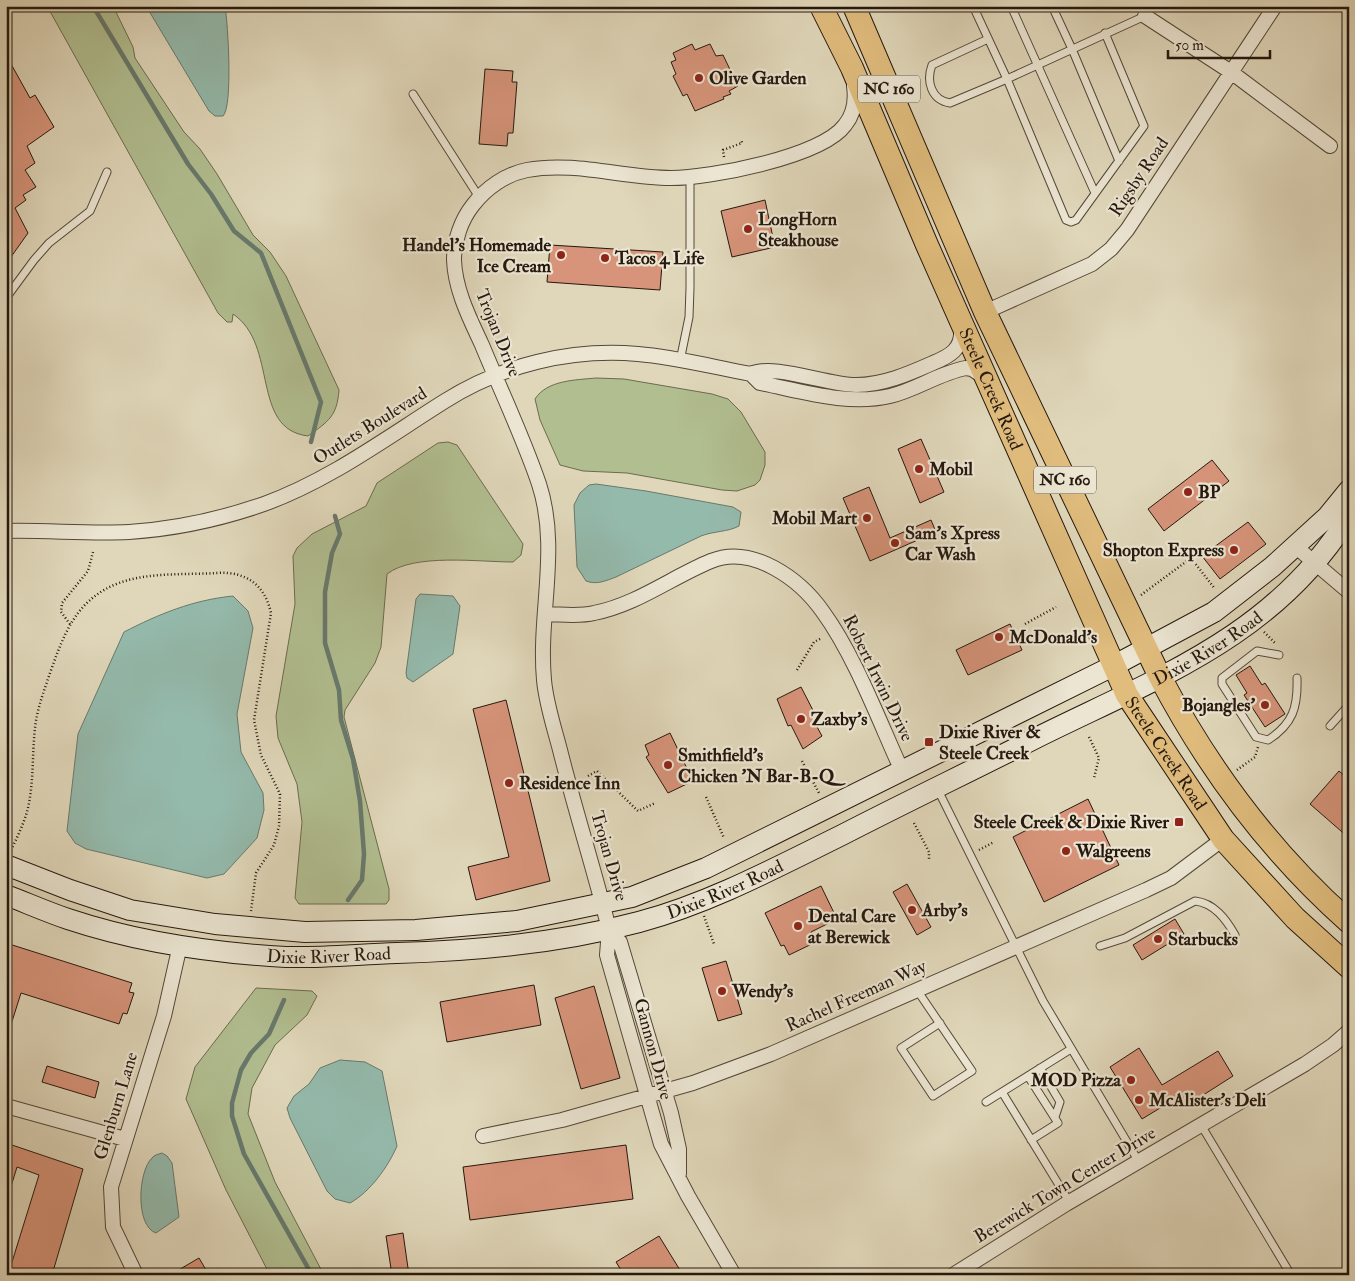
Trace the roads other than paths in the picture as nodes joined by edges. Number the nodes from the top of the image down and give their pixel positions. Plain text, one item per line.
1 (821, 6) edge
2 (854, 6) edge
3 (973, 6) edge
4 (1011, 6) edge
5 (1052, 6) edge
6 (1275, 6) edge
7 (1148, 11) edge
8 (1105, 33) junction
9 (988, 39) junction
10 (1072, 48) junction
11 (1038, 65) junction
12 (852, 68) junction
13 (1231, 72) junction
14 (1007, 79) junction
15 (413, 94) dead end
16 (1330, 146) dead end
17 (1119, 161) junction
18 (107, 172) dead end
19 (690, 177) junction
20 (1095, 193) junction
21 (479, 197) junction
22 (927, 245) junction
23 (6, 298) edge
24 (984, 312) junction
25 (960, 319) junction
26 (680, 361) junction
27 (750, 374) junction
28 (494, 376) junction
29 (987, 380) junction
30 (1349, 490) edge
31 (1349, 516) edge
32 (6, 531) edge
33 (1295, 546) junction
34 (1314, 562) junction
35 (1349, 592) edge
36 (545, 614) junction
37 (1146, 648) junction
38 (1280, 653) road end
39 (1113, 666) junction
40 (1160, 677) junction
41 (1297, 678) dead end
42 (1127, 695) junction
43 (1349, 705) edge
44 (1330, 726) dead end
45 (902, 771) junction
46 (937, 788) junction
47 (1224, 839) junction
48 (9, 858) edge
49 (6, 895) edge
50 (606, 917) junction
51 (1349, 922) edge
52 (1235, 934) dead end
53 (180, 945) junction
54 (1016, 945) junction
55 (1100, 946) dead end
56 (1349, 967) edge
57 (917, 990) junction
58 (940, 1023) junction
59 (1349, 1031) edge
60 (1071, 1048) junction
61 (1040, 1068) junction
62 (1028, 1076) junction
63 (664, 1090) junction
64 (1002, 1092) junction
65 (646, 1096) junction
66 (986, 1102) dead end
67 (6, 1106) edge
68 (1055, 1117) junction
69 (1201, 1125) junction
70 (483, 1136) dead end
71 (125, 1139) junction
72 (1031, 1140) junction
73 (1138, 1162) junction
74 (679, 1174) junction
75 (1070, 1203) junction
76 (136, 1275) edge
77 (734, 1275) edge
78 (953, 1275) edge
79 (1291, 1275) edge

1 - 12 main road, Steele Creek Road / NC 160
2 - 24 main road, Steele Creek Road / NC 160
3 - 9 lane
4 - 11 lane
5 - 10 lane
6 - 13 street, Rigsby Road
7 - 8 lane
7 - 13 street
8 - 10 lane
8 - 17 lane
9 - 14 lane
9 - 14 lane
10 - 11 lane
10 - 17 lane
11 - 14 lane
11 - 20 lane
12 - 19 street, Trojan Drive
12 - 22 main road, Steele Creek Road / NC 160
13 - 16 street
13 - 24 street, Rigsby Road
14 - 20 lane
15 - 21 lane
17 - 20 lane
18 - 23 lane
19 - 21 street, Trojan Drive
19 - 26 lane
21 - 28 street, Trojan Drive
22 - 24 main road
22 - 25 main road, Steele Creek Road / NC 160
24 - 37 main road, Steele Creek Road / NC 160
25 - 27 street, Outlets Boulevard
25 - 29 main road, Steele Creek Road / NC 160
26 - 27 street, Outlets Boulevard
26 - 28 street, Outlets Boulevard
27 - 29 street, Outlets Boulevard
28 - 32 street, Outlets Boulevard
28 - 36 street, Trojan Drive
29 - 39 main road, Steele Creek Road / NC 160
30 - 33 street, Dixie River Road
31 - 34 street, Dixie River Road
33 - 34 street
33 - 37 street, Dixie River Road
34 - 35 street
34 - 40 street, Dixie River Road
36 - 45 street, Robert Irwin Drive
36 - 50 street, Trojan Drive
37 - 39 street, Dixie River Road
37 - 40 main road, Steele Creek Road / NC 160
38 - 41 lane
39 - 42 main road, Steele Creek Road / NC 160
39 - 45 street, Dixie River Road
40 - 42 street, Dixie River Road
40 - 51 main road, Steele Creek Road / NC 160
42 - 46 street, Dixie River Road
42 - 47 main road, Steele Creek Road / NC 160
43 - 44 lane
45 - 50 street, Dixie River Road
46 - 50 street, Dixie River Road
46 - 54 lane
47 - 54 street, Rachel Freeman Way
47 - 56 main road, Steele Creek Road / NC 160
48 - 50 street, Dixie River Road
49 - 53 street, Dixie River Road
50 - 53 street, Dixie River Road
50 - 63 street, Gannon Drive
50 - 65 street, Gannon Drive
52 - 55 lane
53 - 71 street, Glenburn Lane
54 - 57 street, Rachel Freeman Way
54 - 60 lane
57 - 58 lane
57 - 63 street, Rachel Freeman Way
58 - 58 lane
59 - 69 street, Berewick Town Center Drive
60 - 61 lane
60 - 73 lane
61 - 62 lane
61 - 68 lane
62 - 64 lane
62 - 68 lane
63 - 65 street, Rachel Freeman Way
63 - 74 street, Gannon Drive
64 - 66 lane
64 - 72 lane
65 - 70 street, Rachel Freeman Way
65 - 74 street, Gannon Drive
67 - 71 street
68 - 72 lane
69 - 73 street, Berewick Town Center Drive
69 - 79 lane
71 - 76 street, Glenburn Lane
72 - 75 lane
73 - 75 street, Berewick Town Center Drive
74 - 77 street, Gannon Drive
75 - 78 street, Berewick Town Center Drive

